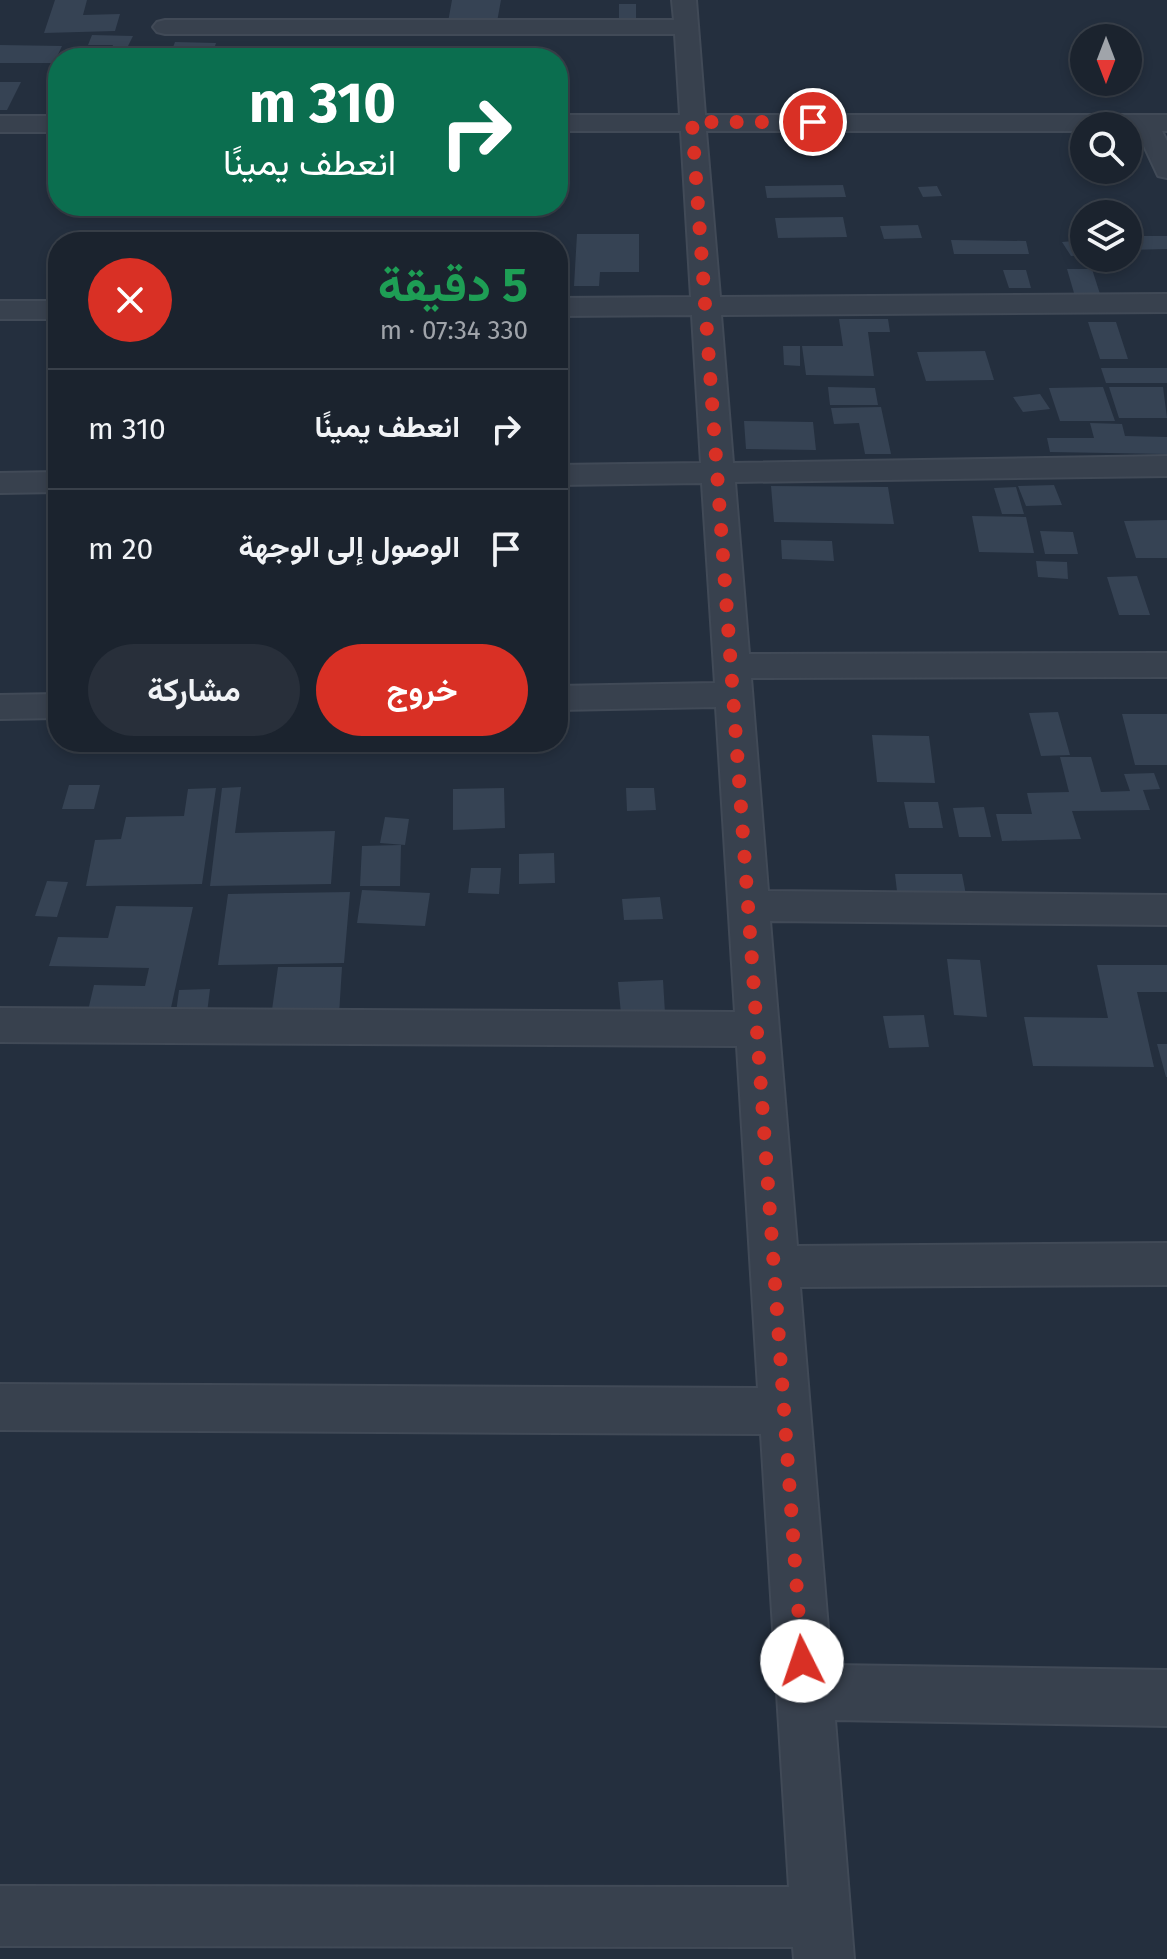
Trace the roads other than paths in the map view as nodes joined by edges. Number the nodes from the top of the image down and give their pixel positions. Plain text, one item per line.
1 (174, 0) edge
2 (438, 0) edge
3 (685, 14) edge
4 (433, 27) junction
5 (692, 122) junction
6 (568, 123) edge
7 (1157, 123) edge
8 (0, 124) edge
9 (48, 124) edge
10 (1167, 170) edge
11 (1167, 303) edge
12 (706, 306) junction
13 (568, 307) edge
14 (0, 310) edge
15 (48, 310) edge
16 (1167, 466) edge
17 (718, 473) junction
18 (568, 475) edge
19 (48, 482) edge
20 (0, 483) edge
21 (1167, 665) edge
22 (732, 681) junction
23 (568, 697) edge
24 (48, 706) edge
25 (0, 707) edge
26 (749, 906) junction
27 (1167, 910) edge
28 (0, 1025) edge
29 (757, 1029) junction
30 (1167, 1264) edge
31 (774, 1267) junction
32 (0, 1407) edge
33 (785, 1411) junction
34 (805, 1692) junction
35 (1167, 1698) edge
36 (0, 1916) edge
37 (822, 1938) edge

1 - 4 street
2 - 4 street
3 - 4 street
3 - 5 street
5 - 6 street
5 - 7 street
5 - 12 street
7 - 10 street
8 - 9 street
11 - 12 street
12 - 13 street
12 - 17 street
14 - 15 street
16 - 17 street
17 - 18 street
17 - 22 street
19 - 20 street
21 - 22 street
22 - 23 street
22 - 26 street
24 - 25 street
26 - 27 street
26 - 29 street
28 - 29 street
29 - 31 street
30 - 31 street
31 - 33 street
32 - 33 street
33 - 34 street
34 - 35 street
34 - 37 street
36 - 37 street

